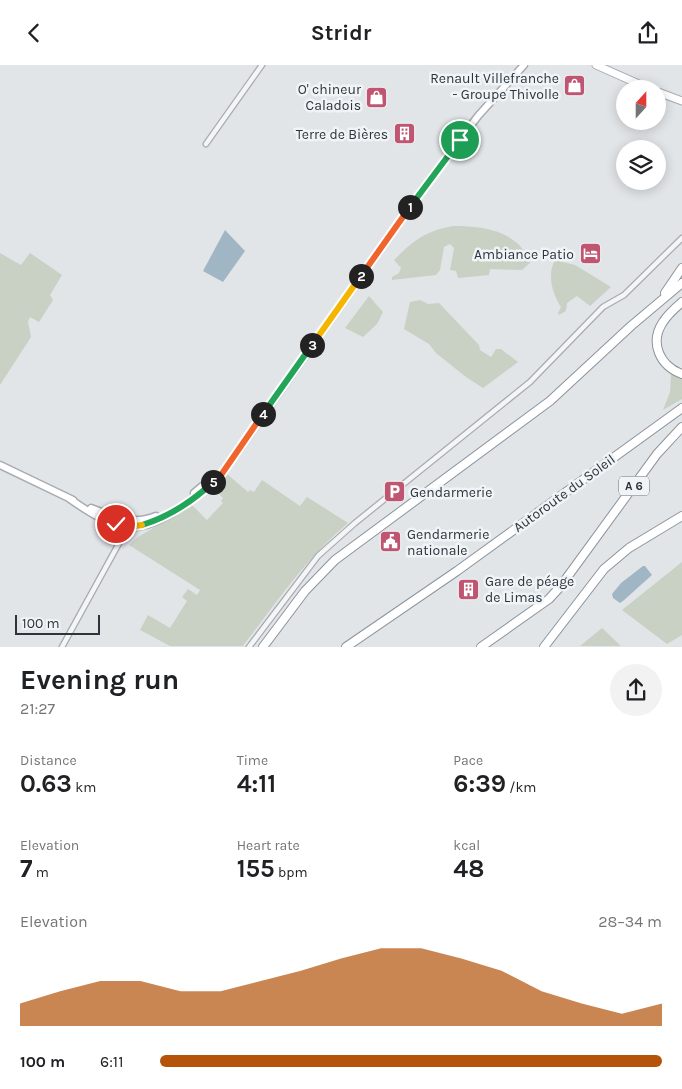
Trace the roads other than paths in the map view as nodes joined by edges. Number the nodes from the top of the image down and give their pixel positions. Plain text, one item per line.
1 (262, 65) edge
2 (524, 65) edge
3 (596, 65) edge
4 (605, 65) edge
5 (623, 77) junction
6 (630, 80) edge
7 (666, 95) edge
8 (682, 101) edge
9 (206, 144) dead end
10 (681, 239) edge
11 (682, 268) edge
12 (682, 283) edge
13 (661, 300) junction
14 (682, 302) edge
15 (682, 374) edge
16 (682, 408) edge
17 (682, 427) edge
18 (0, 465) edge
19 (682, 516) edge
20 (129, 524) junction
21 (62, 647) edge
22 (249, 647) edge
23 (263, 647) edge
24 (346, 647) edge
25 (481, 647) edge
26 (544, 647) edge

1 - 9 street
2 - 20 main road
3 - 5 main road
4 - 5 main road
5 - 6 main road
7 - 8 main road
10 - 22 street
11 - 13 highway
12 - 13 highway
13 - 23 highway
14 - 15 highway
16 - 24 highway, Autoroute du Soleil / A 6
17 - 25 highway, A 6
18 - 20 main road
19 - 26 highway
20 - 21 street

